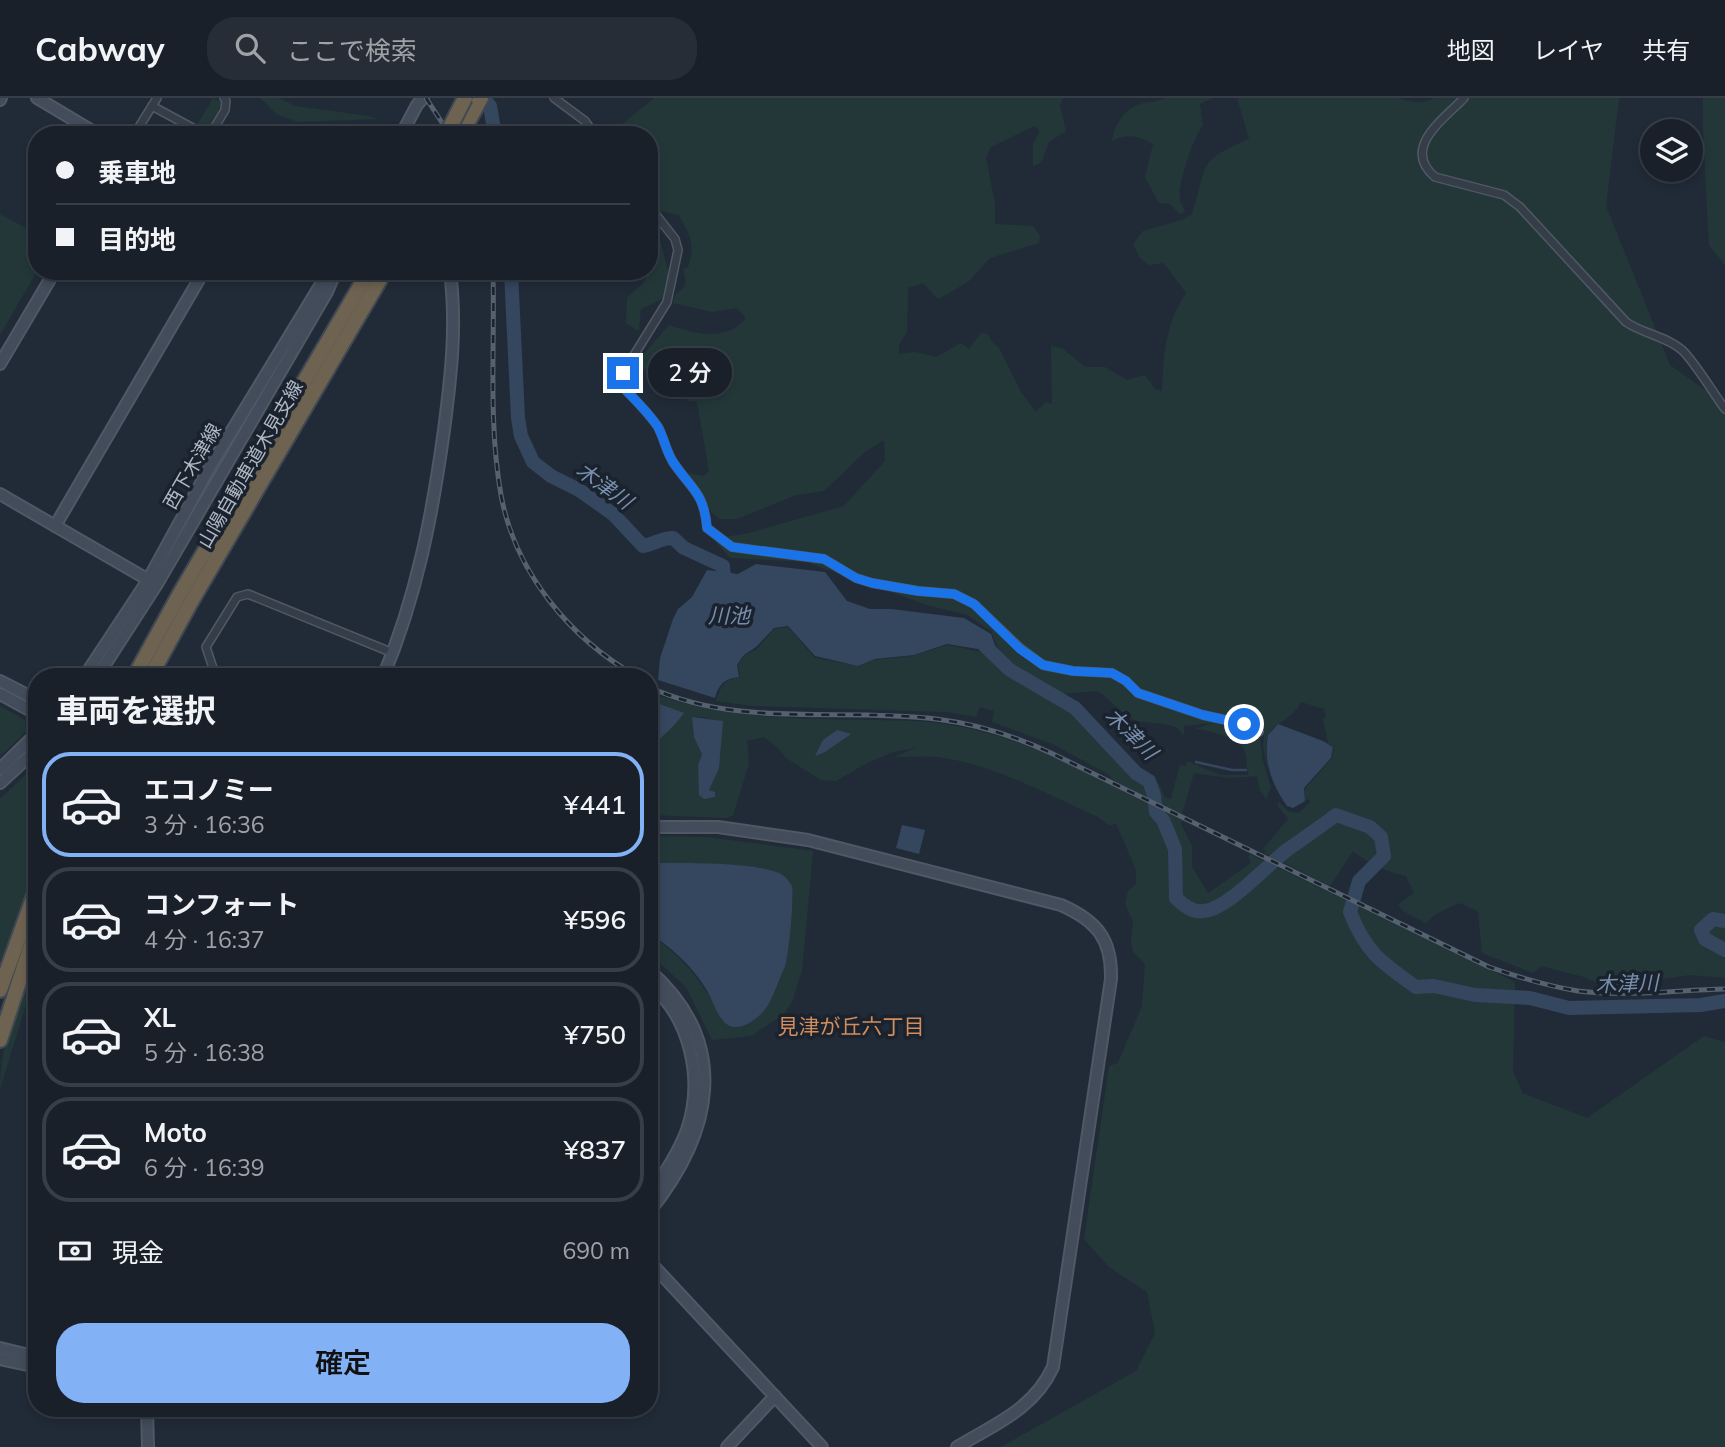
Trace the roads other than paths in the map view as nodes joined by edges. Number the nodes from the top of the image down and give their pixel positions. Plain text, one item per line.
1 (37, 98) edge
2 (157, 98) edge
3 (224, 98) edge
4 (466, 98) edge
5 (481, 98) edge
6 (554, 98) edge
7 (1464, 98) edge
8 (420, 102) edge
9 (152, 106) junction
10 (85, 126) edge
11 (140, 126) edge
12 (189, 126) edge
13 (215, 126) edge
14 (406, 126) edge
15 (451, 126) edge
16 (466, 126) edge
17 (588, 126) edge
18 (658, 217) edge
19 (50, 280) edge
20 (199, 280) edge
21 (329, 280) edge
22 (364, 280) edge
23 (380, 280) edge
24 (451, 280) edge
25 (0, 364) edge
26 (1725, 409) edge
27 (0, 494) edge
28 (55, 526) junction
29 (153, 582) junction
30 (393, 653) junction
31 (91, 668) edge
32 (102, 668) edge
33 (139, 668) edge
34 (155, 668) edge
35 (213, 668) edge
36 (387, 668) edge
37 (0, 681) edge
38 (0, 694) edge
39 (28, 696) edge
40 (28, 709) edge
41 (1259, 732) dead end
42 (28, 742) edge
43 (28, 757) edge
44 (0, 769) edge
45 (0, 783) edge
46 (658, 827) edge
47 (28, 912) edge
48 (28, 954) edge
49 (658, 979) edge
50 (0, 990) edge
51 (658, 993) edge
52 (0, 1040) edge
53 (658, 1182) edge
54 (658, 1201) edge
55 (658, 1271) edge
56 (0, 1348) edge
57 (28, 1355) edge
58 (0, 1359) edge
59 (28, 1365) edge
60 (775, 1396) junction
61 (147, 1417) edge
62 (148, 1447) edge
63 (727, 1447) edge
64 (822, 1447) edge
65 (957, 1447) edge

1 - 10 street
2 - 9 street
3 - 13 street
4 - 15 highway, bridge
5 - 16 highway
6 - 17 street
7 - 26 street
8 - 14 street
9 - 11 street
9 - 12 street
18 - 41 street
19 - 25 street
20 - 28 street
21 - 29 street, 西下木津線
22 - 33 highway, 山陽自動車道木見支線
23 - 34 highway, 山陽自動車道木見支線
24 - 30 street
27 - 28 street
28 - 29 street
29 - 31 street, 西下木津線
29 - 32 street, 西下木津線
30 - 35 street
30 - 36 street
37 - 39 street
38 - 40 street
42 - 44 street
43 - 45 street
46 - 65 street
47 - 50 highway
48 - 52 highway
49 - 54 street
51 - 53 street
55 - 60 street
56 - 57 street
58 - 59 street
60 - 63 street
60 - 64 street
61 - 62 street

